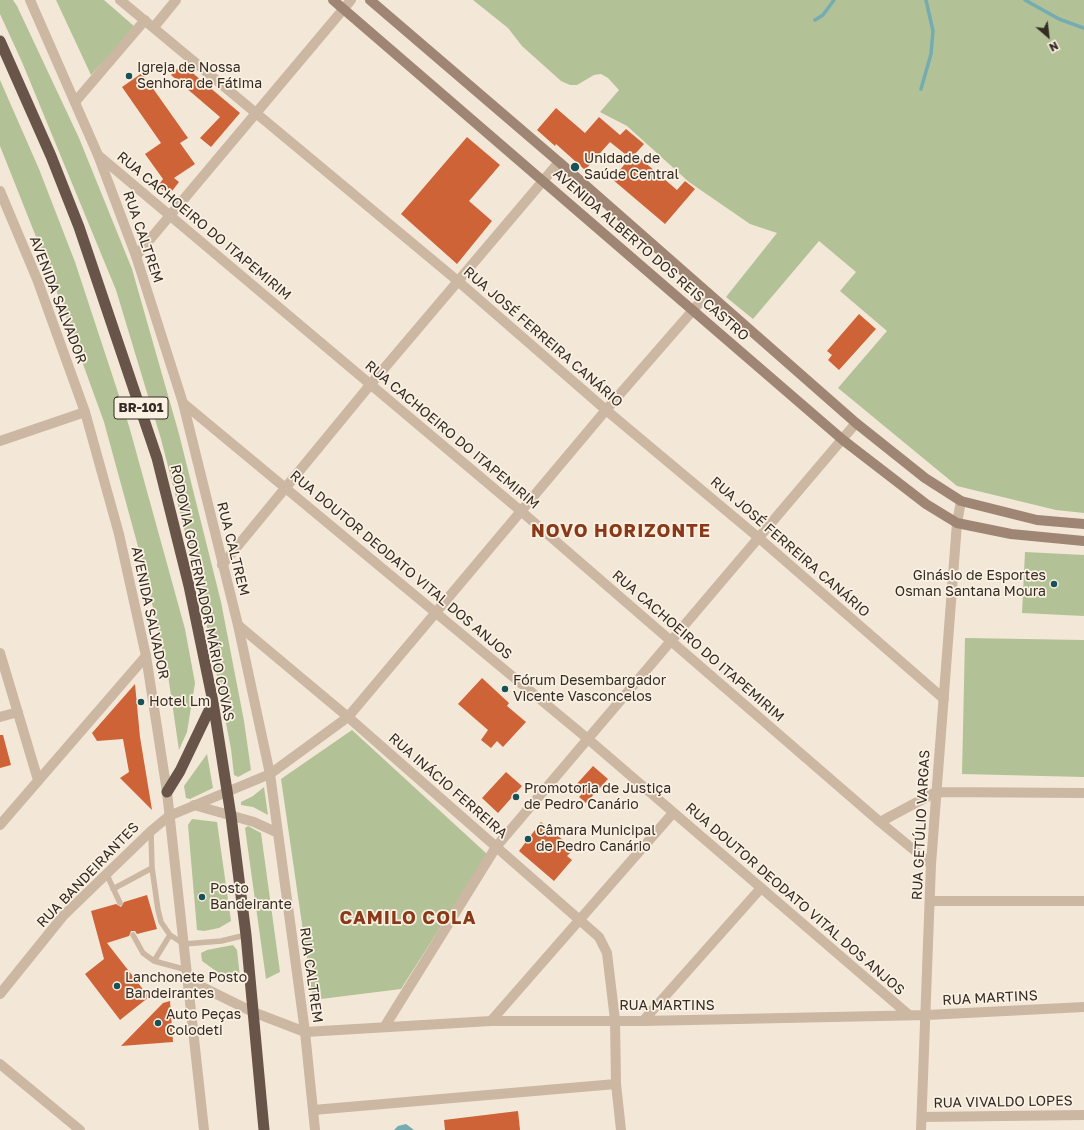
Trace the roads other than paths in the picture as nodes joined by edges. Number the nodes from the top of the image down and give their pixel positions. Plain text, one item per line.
1 (30, 0) edge
2 (120, 0) edge
3 (176, 0) edge
4 (332, 0) edge
5 (351, 0) edge
6 (370, 0) edge
7 (343, 9) junction
8 (145, 20) junction
9 (154, 27) junction
10 (0, 41) edge
11 (75, 102) junction
12 (255, 113) junction
13 (98, 155) junction
14 (559, 162) junction
15 (544, 181) junction
16 (0, 191) edge
17 (171, 216) junction
18 (136, 256) junction
19 (458, 282) junction
20 (708, 293) junction
21 (693, 309) junction
22 (370, 385) junction
23 (184, 403) junction
24 (606, 410) junction
25 (85, 412) junction
26 (856, 423) junction
27 (843, 440) junction
28 (0, 441) edge
29 (285, 486) junction
30 (961, 501) junction
31 (522, 512) junction
32 (957, 523) junction
33 (1084, 524) edge
34 (759, 538) junction
35 (1084, 541) edge
36 (222, 565) junction
37 (436, 614) junction
38 (238, 625) junction
39 (671, 641) junction
40 (0, 653) edge
41 (146, 656) junction
42 (944, 699) junction
43 (213, 702) junction
44 (18, 712) junction
45 (0, 717) edge
46 (348, 717) junction
47 (588, 740) junction
48 (270, 774) junction
49 (38, 780) junction
50 (167, 792) junction
51 (228, 792) junction
52 (936, 792) junction
53 (1084, 793) edge
54 (194, 805) junction
55 (673, 813) junction
56 (169, 816) junction
57 (231, 816) junction
58 (880, 822) junction
59 (0, 825) edge
60 (151, 831) junction
61 (278, 832) junction
62 (496, 847) junction
63 (931, 864) junction
64 (152, 868) junction
65 (107, 875) junction
66 (761, 888) junction
67 (113, 889) junction
68 (931, 901) junction
69 (1084, 902) edge
70 (120, 903) dead end
71 (581, 919) junction
72 (134, 935) dead end
73 (170, 935) junction
74 (246, 935) junction
75 (184, 944) junction
76 (154, 961) junction
77 (188, 975) junction
78 (0, 994) edge
79 (1084, 1007) edge
80 (253, 1012) junction
81 (909, 1015) junction
82 (927, 1015) junction
83 (615, 1020) junction
84 (491, 1021) junction
85 (643, 1021) junction
86 (385, 1026) junction
87 (305, 1032) junction
88 (0, 1064) edge
89 (616, 1084) junction
90 (314, 1110) junction
91 (1084, 1115) edge
92 (922, 1118) junction
93 (80, 1130) edge
94 (204, 1130) edge
95 (264, 1130) edge
96 (315, 1130) edge
97 (621, 1130) edge
98 (921, 1130) edge

1 - 11 street, RUA CALTREM
2 - 8 street, RUA JOSÉ FERREIRA CANÁRIO
3 - 9 street
4 - 7 main road, AVENIDA ALBERTO DOS REIS CASTRO
5 - 7 street
6 - 14 main road, AVENIDA ALBERTO DOS REIS CASTRO
7 - 12 street
7 - 15 main road, AVENIDA ALBERTO DOS REIS CASTRO
8 - 9 street, RUA JOSÉ FERREIRA CANÁRIO
8 - 11 street
9 - 12 street, RUA JOSÉ FERREIRA CANÁRIO
10 - 43 highway, RODOVIA GOVERNADOR MÁRIO COVAS / BR-101
11 - 13 street, RUA CALTREM
12 - 17 street
12 - 19 street, RUA JOSÉ FERREIRA CANÁRIO
13 - 17 street, RUA CACHOEIRO DO ITAPEMIRIM
13 - 18 street, RUA CALTREM
14 - 15 street
14 - 20 main road, AVENIDA ALBERTO DOS REIS CASTRO
15 - 19 street
15 - 21 main road, AVENIDA ALBERTO DOS REIS CASTRO
16 - 25 street, AVENIDA SALVADOR
17 - 18 street
17 - 22 street, RUA CACHOEIRO DO ITAPEMIRIM
18 - 23 street, RUA CALTREM
19 - 22 street
19 - 24 street, RUA JOSÉ FERREIRA CANÁRIO
20 - 21 street, RUA BANDEIRANTES
20 - 26 main road, AVENIDA ALBERTO DOS REIS CASTRO
21 - 24 street, RUA BANDEIRANTES
21 - 27 main road, AVENIDA ALBERTO DOS REIS CASTRO
22 - 29 street
22 - 31 street, RUA CACHOEIRO DO ITAPEMIRIM
23 - 29 street, RUA DOUTOR DEODATO VITAL DOS ANJOS
23 - 36 street, RUA CALTREM
24 - 31 street, RUA BANDEIRANTES
24 - 34 street, RUA JOSÉ FERREIRA CANÁRIO
25 - 28 street
25 - 41 street, AVENIDA SALVADOR
26 - 27 street
26 - 30 main road, AVENIDA ALBERTO DOS REIS CASTRO
27 - 32 main road, AVENIDA ALBERTO DOS REIS CASTRO
27 - 34 street
29 - 36 street
29 - 37 street, RUA DOUTOR DEODATO VITAL DOS ANJOS
30 - 32 street, RUA GETÚLIO VARGAS
30 - 33 main road, AVENIDA ALBERTO DOS REIS CASTRO
31 - 37 street, RUA BANDEIRANTES
31 - 39 street, RUA CACHOEIRO DO ITAPEMIRIM
32 - 35 main road, AVENIDA ALBERTO DOS REIS CASTRO
32 - 42 street, RUA GETÚLIO VARGAS
34 - 39 street
34 - 42 street, RUA JOSÉ FERREIRA CANÁRIO
36 - 38 street, RUA CALTREM
37 - 46 street, RUA BANDEIRANTES
37 - 47 street, RUA DOUTOR DEODATO VITAL DOS ANJOS
38 - 46 street, RUA INÁCIO FERREIRA
38 - 48 street, RUA CALTREM
39 - 47 street
39 - 58 street, RUA CACHOEIRO DO ITAPEMIRIM
40 - 44 street
41 - 49 street
41 - 50 street, AVENIDA SALVADOR
42 - 52 street, RUA GETÚLIO VARGAS
43 - 50 highway
43 - 51 highway, RODOVIA GOVERNADOR MÁRIO COVAS / BR-101
44 - 45 street
44 - 49 street
46 - 48 street, RUA BANDEIRANTES
46 - 62 street, RUA INÁCIO FERREIRA
47 - 55 street, RUA DOUTOR DEODATO VITAL DOS ANJOS
47 - 62 street
48 - 51 street, RUA BANDEIRANTES
48 - 61 street, RUA CALTREM
49 - 59 street
50 - 56 street, AVENIDA SALVADOR
51 - 54 street, RUA BANDEIRANTES
51 - 57 highway, RODOVIA GOVERNADOR MÁRIO COVAS / BR-101
52 - 53 street
52 - 58 street
52 - 63 street, RUA GETÚLIO VARGAS
54 - 56 street, RUA BANDEIRANTES
54 - 57 street
55 - 66 street, RUA DOUTOR DEODATO VITAL DOS ANJOS
55 - 71 street
56 - 60 street, RUA BANDEIRANTES
56 - 75 street, AVENIDA SALVADOR
57 - 61 street
57 - 74 highway, RODOVIA GOVERNADOR MÁRIO COVAS / BR-101
58 - 63 street, RUA CACHOEIRO DO ITAPEMIRIM
60 - 64 lane
60 - 65 street, RUA BANDEIRANTES
61 - 87 street, RUA CALTREM
62 - 71 street, RUA INÁCIO FERREIRA
62 - 86 street
63 - 68 street, RUA GETÚLIO VARGAS
64 - 67 lane
64 - 73 lane
65 - 67 lane
65 - 78 street, RUA BANDEIRANTES
66 - 81 street, RUA DOUTOR DEODATO VITAL DOS ANJOS
66 - 85 street
67 - 70 lane
68 - 69 street
68 - 82 street, RUA GETÚLIO VARGAS
71 - 83 street, RUA INÁCIO FERREIRA
71 - 84 street
72 - 76 lane
73 - 75 lane
73 - 76 lane
74 - 75 lane
74 - 80 highway, RODOVIA GOVERNADOR MÁRIO COVAS / BR-101
75 - 77 street, AVENIDA SALVADOR
76 - 77 lane
77 - 80 street, RUA MARTINS
77 - 94 street, AVENIDA SALVADOR
79 - 82 street, RUA MARTINS
80 - 87 street, RUA MARTINS
80 - 95 highway, RODOVIA GOVERNADOR MÁRIO COVAS / BR-101
81 - 82 street, RUA MARTINS
81 - 85 street, RUA MARTINS
82 - 92 street, RUA GETÚLIO VARGAS
83 - 84 street, RUA MARTINS
83 - 85 street, RUA MARTINS
83 - 89 street, RUA INÁCIO FERREIRA
84 - 86 street, RUA MARTINS
86 - 87 street, RUA MARTINS
87 - 90 street, RUA CALTREM
88 - 93 street
89 - 90 street
89 - 97 street, RUA INÁCIO FERREIRA
90 - 96 street, RUA CALTREM
91 - 92 street, RUA VIVALDO LOPES
92 - 98 street, RUA GETÚLIO VARGAS

